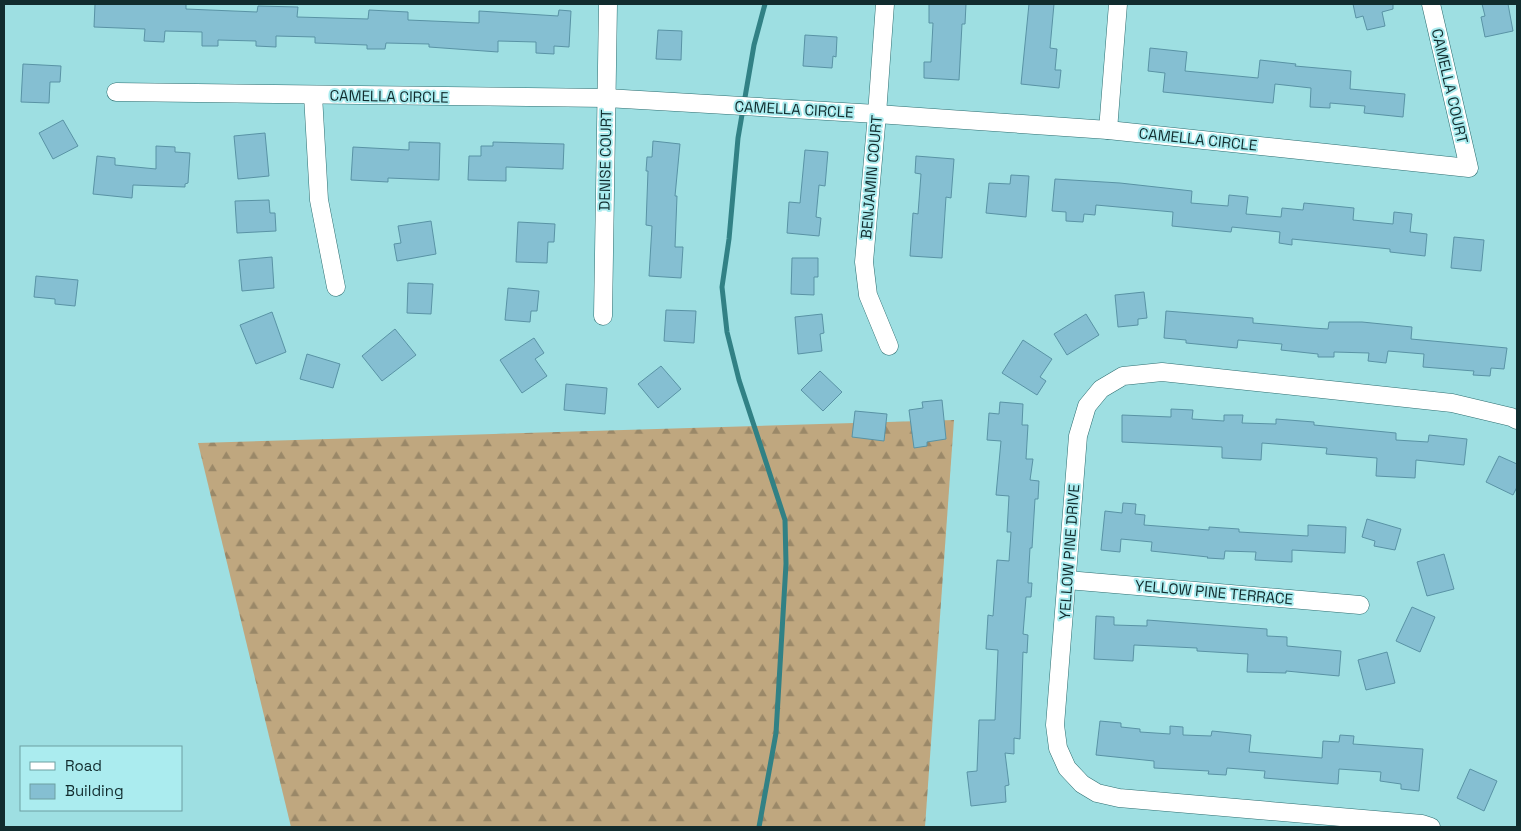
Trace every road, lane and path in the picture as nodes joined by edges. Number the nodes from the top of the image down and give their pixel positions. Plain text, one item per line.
1 (608, 4) edge
2 (885, 4) edge
3 (1118, 4) edge
4 (1431, 4) edge
5 (116, 92) dead end
6 (313, 95) junction
7 (606, 98) junction
8 (877, 114) junction
9 (1108, 130) junction
10 (1469, 168) joint
11 (336, 287) dead end
12 (602, 316) dead end
13 (890, 346) dead end
14 (1517, 420) edge
15 (1067, 580) junction
16 (1360, 605) dead end
17 (1431, 827) edge

1 - 7 street, DENISE COURT
2 - 8 street, BENJAMIN COURT
3 - 9 street
4 - 10 street, CAMELLA COURT
5 - 6 street, CAMELLA CIRCLE
6 - 7 street, CAMELLA CIRCLE
6 - 11 street
7 - 8 street, CAMELLA CIRCLE
7 - 12 street, DENISE COURT
8 - 9 street, CAMELLA CIRCLE
8 - 13 street, BENJAMIN COURT
9 - 10 street, CAMELLA CIRCLE
14 - 15 street, YELLOW PINE DRIVE
15 - 16 street, YELLOW PINE TERRACE
15 - 17 street, YELLOW PINE DRIVE

